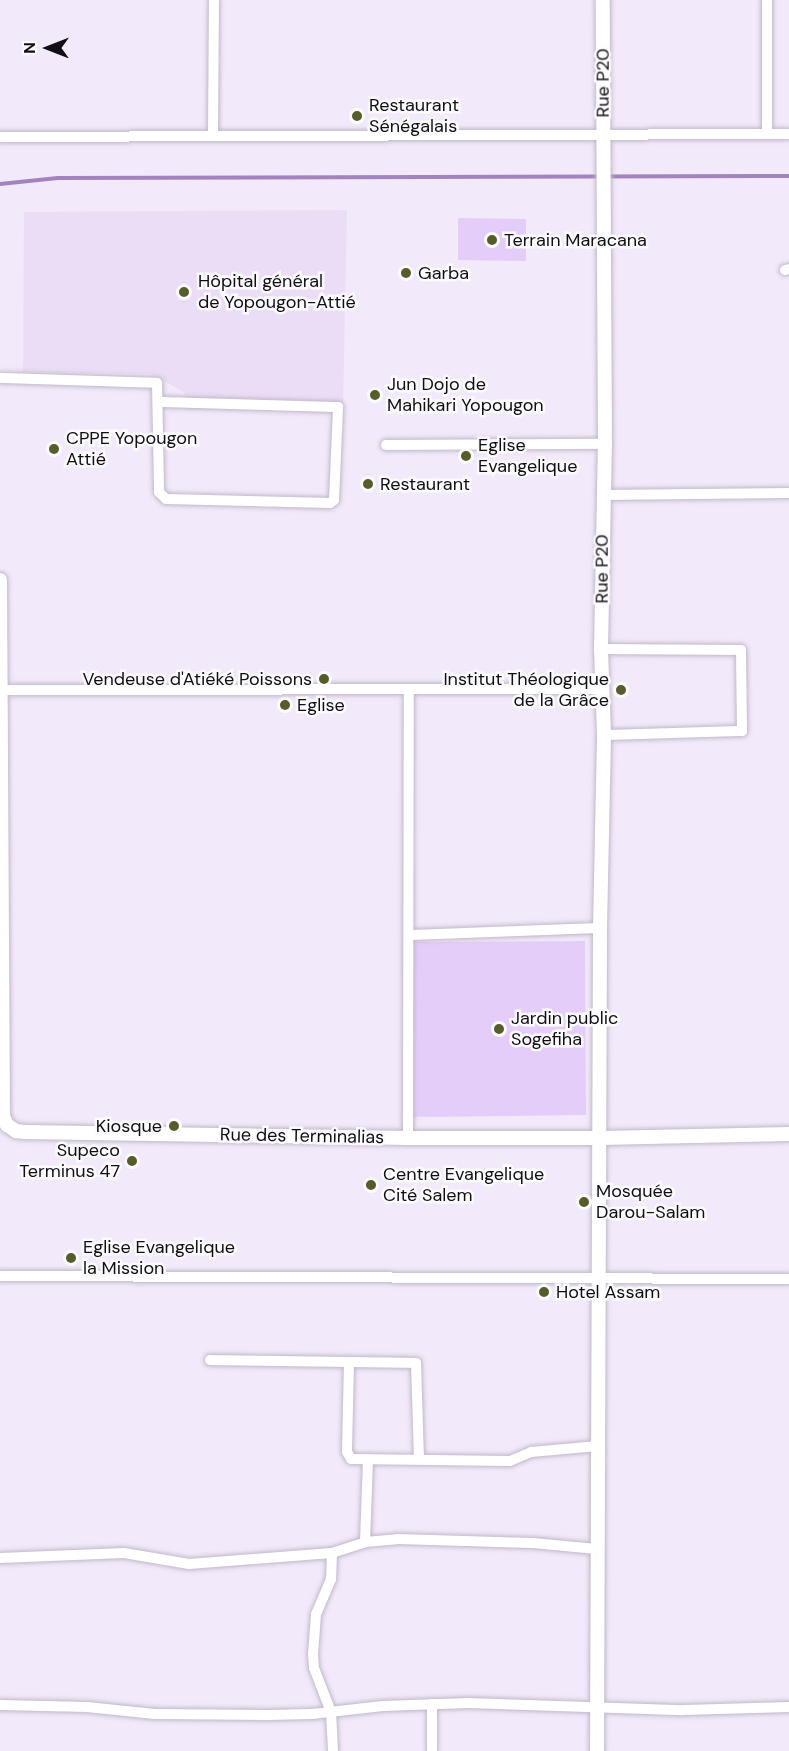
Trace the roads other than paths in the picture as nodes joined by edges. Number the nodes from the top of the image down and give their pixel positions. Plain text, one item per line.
1 (214, 0) edge
2 (603, 0) edge
3 (767, 0) edge
4 (603, 134) junction
5 (767, 134) junction
6 (789, 134) edge
7 (213, 136) junction
8 (0, 137) edge
9 (0, 378) edge
10 (158, 402) junction
11 (604, 444) junction
12 (386, 445) dead end
13 (789, 493) edge
14 (602, 495) junction
15 (0, 580) edge
16 (601, 649) junction
17 (410, 689) junction
18 (602, 689) junction
19 (0, 690) edge
20 (604, 735) junction
21 (600, 928) junction
22 (409, 935) junction
23 (3, 1126) edge
24 (789, 1134) edge
25 (408, 1138) junction
26 (600, 1138) junction
27 (0, 1276) edge
28 (600, 1279) junction
29 (789, 1279) edge
30 (210, 1360) dead end
31 (349, 1362) junction
32 (598, 1446) junction
33 (419, 1459) junction
34 (368, 1460) junction
35 (365, 1542) junction
36 (597, 1549) junction
37 (332, 1553) junction
38 (0, 1558) edge
39 (432, 1704) junction
40 (0, 1705) edge
41 (789, 1707) edge
42 (596, 1708) junction
43 (331, 1712) junction
44 (333, 1751) edge
45 (432, 1751) edge
46 (597, 1751) edge

1 - 7 street
2 - 4 street, Rue P20
3 - 5 street
4 - 5 street
4 - 7 street
4 - 11 street, Rue P20
5 - 6 street
7 - 8 street
9 - 10 street
10 - 10 street
11 - 12 street
11 - 14 street, Rue P20
13 - 14 street
14 - 16 street, Rue P20
15 - 19 street
16 - 18 street, Rue P20
16 - 20 street
17 - 18 street
17 - 19 street
17 - 22 street
18 - 20 street, Rue P20
19 - 23 street
20 - 21 street, Rue P20
21 - 22 street
21 - 26 street, Rue P20
22 - 25 street
23 - 25 street, Rue des Terminalias
24 - 26 street, Rue des Terminalias
25 - 26 street, Rue des Terminalias
26 - 28 street, Rue P20
27 - 28 street
28 - 29 street
28 - 32 street, Rue P20
30 - 31 street
31 - 33 street
31 - 34 street
32 - 33 street
32 - 36 street, Rue P20
33 - 34 street
34 - 35 street
35 - 36 street
35 - 37 street
36 - 42 street, Rue P20
37 - 38 street
37 - 43 street
39 - 42 street
39 - 43 street
39 - 45 street
40 - 43 street
41 - 42 street
42 - 46 street, Rue P20
43 - 44 street

